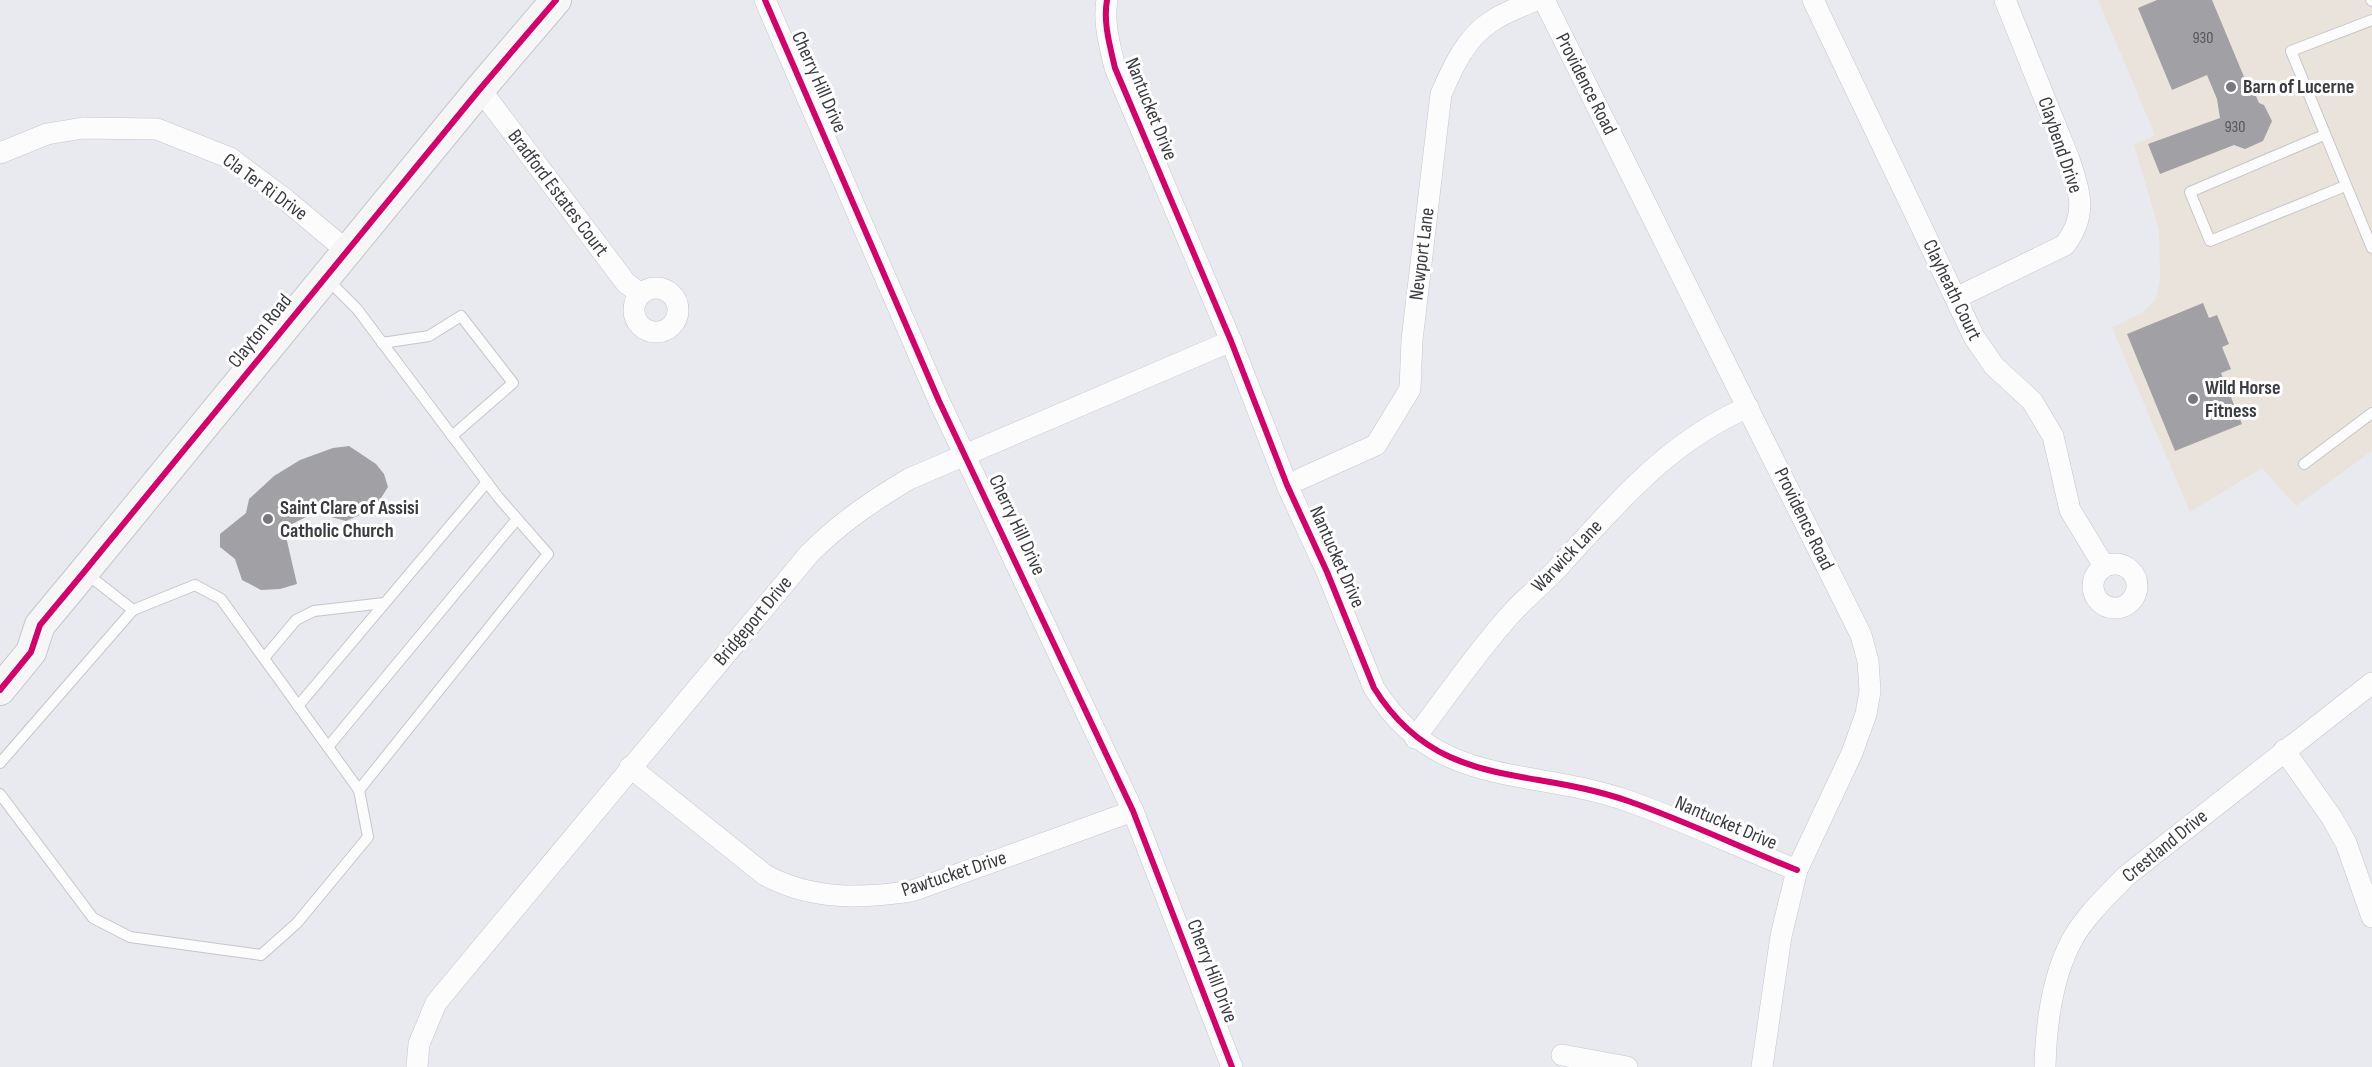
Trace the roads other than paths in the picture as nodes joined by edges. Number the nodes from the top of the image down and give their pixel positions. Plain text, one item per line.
1 (556, 0) edge
2 (765, 0) edge
3 (1107, 0) edge
4 (1535, 0) edge
5 (1544, 0) edge
6 (1813, 0) edge
7 (2005, 0) edge
8 (2372, 20) edge
9 (480, 89) junction
10 (2324, 135) junction
11 (0, 153) edge
12 (2345, 186) junction
13 (2372, 248) edge
14 (347, 251) junction
15 (325, 278) junction
16 (641, 294) dead end
17 (1956, 298) junction
18 (1231, 341) junction
19 (382, 343) junction
20 (1748, 407) junction
21 (2372, 413) edge
22 (452, 436) junction
23 (964, 453) junction
24 (2304, 465) dead end
25 (487, 482) junction
26 (1287, 485) junction
27 (517, 519) junction
28 (2104, 566) dead end
29 (84, 572) junction
30 (384, 603) junction
31 (134, 610) junction
32 (40, 626) junction
33 (0, 658) edge
34 (264, 658) junction
35 (2372, 683) edge
36 (0, 690) edge
37 (298, 706) junction
38 (1415, 738) junction
39 (328, 747) junction
40 (2284, 750) junction
41 (0, 763) edge
42 (630, 768) junction
43 (359, 790) junction
44 (0, 794) edge
45 (1133, 811) junction
46 (1797, 870) junction
47 (2372, 917) edge
48 (1562, 1055) dead end
49 (417, 1067) edge
50 (1232, 1067) edge
51 (1626, 1067) edge
52 (1762, 1067) edge
53 (2045, 1067) edge

1 - 9 main road, Clayton Road
2 - 23 street, Cherry Hill Drive
3 - 18 street, Nantucket Drive
4 - 26 street, Newport Lane
5 - 20 street, Providence Road
6 - 17 street, Clayheath Court
7 - 17 street, Claybend Drive
8 - 10 lane
9 - 14 main road, Clayton Road
9 - 16 street, Bradford Estates Court
10 - 12 lane
10 - 12 lane
11 - 14 street, Cla Ter Ri Drive
12 - 13 lane
14 - 15 main road, Clayton Road
15 - 19 lane
15 - 29 main road, Clayton Road
17 - 28 street, Clayheath Court
18 - 23 street, Bridgeport Drive
18 - 26 street, Nantucket Drive
19 - 22 lane
19 - 22 lane
20 - 38 street, Warwick Lane
20 - 46 street, Providence Road
21 - 24 lane
22 - 25 lane
23 - 42 street, Bridgeport Drive
23 - 45 street, Cherry Hill Drive
25 - 27 lane
25 - 30 lane
26 - 38 street, Nantucket Drive
27 - 39 lane
27 - 43 lane
29 - 31 lane
29 - 32 main road, Clayton Road
30 - 34 lane
30 - 37 lane
31 - 34 lane
31 - 41 lane
32 - 33 main road, Clayton Road
32 - 36 main road, Clayton Road
34 - 37 lane
35 - 40 street, Crestland Drive
37 - 39 lane
38 - 46 street, Nantucket Drive
39 - 43 lane
40 - 47 street
40 - 53 street, Crestland Drive
42 - 45 street, Pawtucket Drive
42 - 49 street, Bridgeport Drive
43 - 44 lane
45 - 50 street, Cherry Hill Drive
46 - 52 street, Providence Road
48 - 51 street

